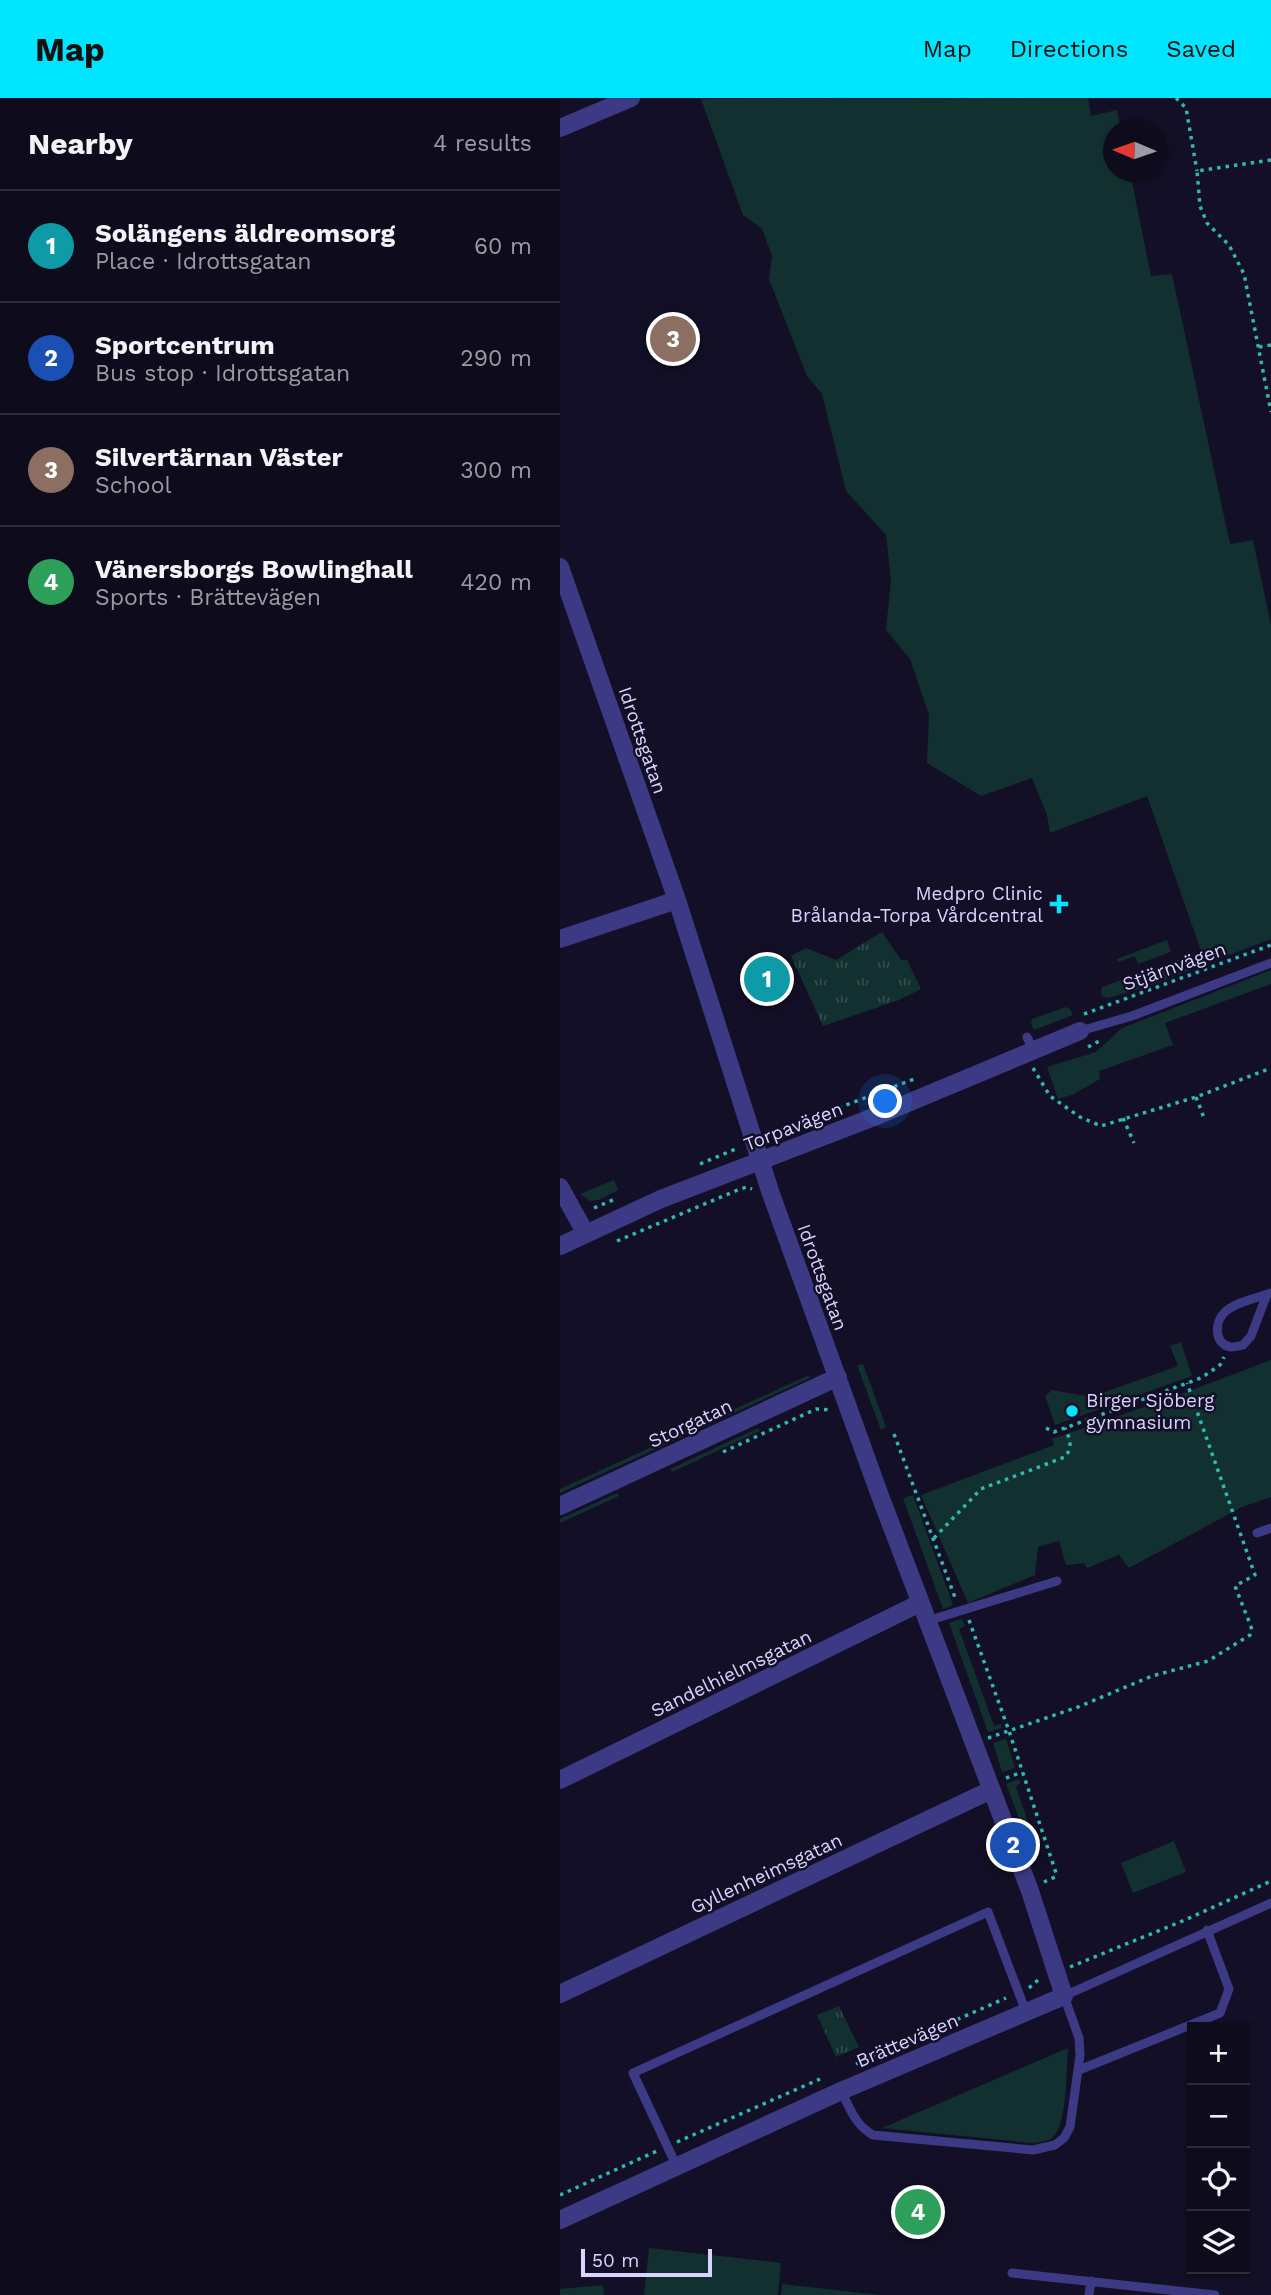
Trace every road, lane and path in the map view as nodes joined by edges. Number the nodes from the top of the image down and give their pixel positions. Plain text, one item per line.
1 (631, 98) edge
2 (1177, 98) edge
3 (560, 128) edge
4 (1271, 160) edge
5 (1197, 171) junction
6 (1271, 345) edge
7 (1258, 347) junction
8 (1271, 412) edge
9 (560, 567) edge
10 (677, 900) junction
11 (560, 939) edge
12 (1271, 945) edge
13 (1271, 963) edge
14 (1081, 1023) junction
15 (1030, 1050) junction
16 (1271, 1069) edge
17 (923, 1076) dead end
18 (1196, 1097) junction
19 (1123, 1118) junction
20 (1204, 1118) dead end
21 (753, 1141) junction
22 (1134, 1143) dead end
23 (759, 1162) junction
24 (695, 1166) dead end
25 (560, 1187) edge
26 (753, 1190) dead end
27 (620, 1197) dead end
28 (594, 1208) dead end
29 (586, 1234) junction
30 (607, 1245) dead end
31 (560, 1246) edge
32 (1269, 1294) edge
33 (1230, 1347) junction
34 (838, 1377) junction
35 (1188, 1383) junction
36 (840, 1413) dead end
37 (1045, 1428) dead end
38 (1065, 1428) junction
39 (894, 1434) dead end
40 (719, 1453) dead end
41 (560, 1506) edge
42 (1271, 1528) edge
43 (1257, 1534) dead end
44 (934, 1538) junction
45 (1057, 1581) dead end
46 (920, 1603) junction
47 (960, 1610) junction
48 (927, 1621) junction
49 (1009, 1731) junction
50 (986, 1739) dead end
51 (560, 1780) edge
52 (990, 1790) junction
53 (1271, 1881) edge
54 (1039, 1885) dead end
55 (1271, 1903) edge
56 (1207, 1930) junction
57 (1061, 1987) junction
58 (1018, 1993) junction
59 (560, 1994) edge
60 (1026, 2012) junction
61 (855, 2064) dead end
62 (1079, 2070) junction
63 (830, 2075) dead end
64 (841, 2091) junction
65 (667, 2146) junction
66 (677, 2167) junction
67 (560, 2195) edge
68 (560, 2220) edge
69 (1012, 2273) dead end
70 (1091, 2281) junction
71 (1161, 2292) edge
72 (1089, 2295) edge
73 (1215, 2295) edge

1 - 3 street
2 - 5 path
4 - 5 path
5 - 7 path
6 - 7 path
7 - 8 path
9 - 10 street, Idrottsgatan
10 - 11 street
10 - 21 street, Idrottsgatan
12 - 14 path, Stjärnvägen
13 - 14 lane
14 - 15 street, Torpavägen
15 - 19 path
15 - 23 street, Torpavägen
16 - 18 path
17 - 21 path
18 - 19 path
18 - 20 path
19 - 22 path
21 - 23 street, Idrottsgatan
21 - 24 path
23 - 29 street, Torpavägen
23 - 34 street, Idrottsgatan
25 - 29 street
26 - 30 path
27 - 28 path
29 - 31 street, Torpavägen
32 - 33 lane
32 - 33 lane
33 - 35 path
34 - 41 street, Storgatan
34 - 46 street, Idrottsgatan
35 - 38 path
35 - 49 path
36 - 40 path
37 - 38 path
38 - 44 path
39 - 44 path
42 - 43 lane
44 - 47 path
45 - 47 lane
46 - 48 street, Idrottsgatan
46 - 51 street, Sandelhielmsgatan
47 - 48 lane
47 - 49 path
48 - 52 street, Idrottsgatan
49 - 50 path
49 - 54 path
52 - 57 street, Idrottsgatan
52 - 59 street, Gyllenheimsgatan
53 - 57 path
55 - 56 lane, Brättevägen
56 - 57 lane, Brättevägen
56 - 62 lane
57 - 58 path
57 - 60 street, Brättevägen
57 - 62 lane
58 - 60 lane
58 - 61 path
58 - 65 lane
60 - 64 street, Brättevägen
62 - 64 lane
63 - 65 path
64 - 66 street, Brättevägen
65 - 66 lane
65 - 67 path
66 - 68 street, Brättevägen
69 - 70 lane
70 - 71 lane
70 - 72 lane
71 - 73 lane

